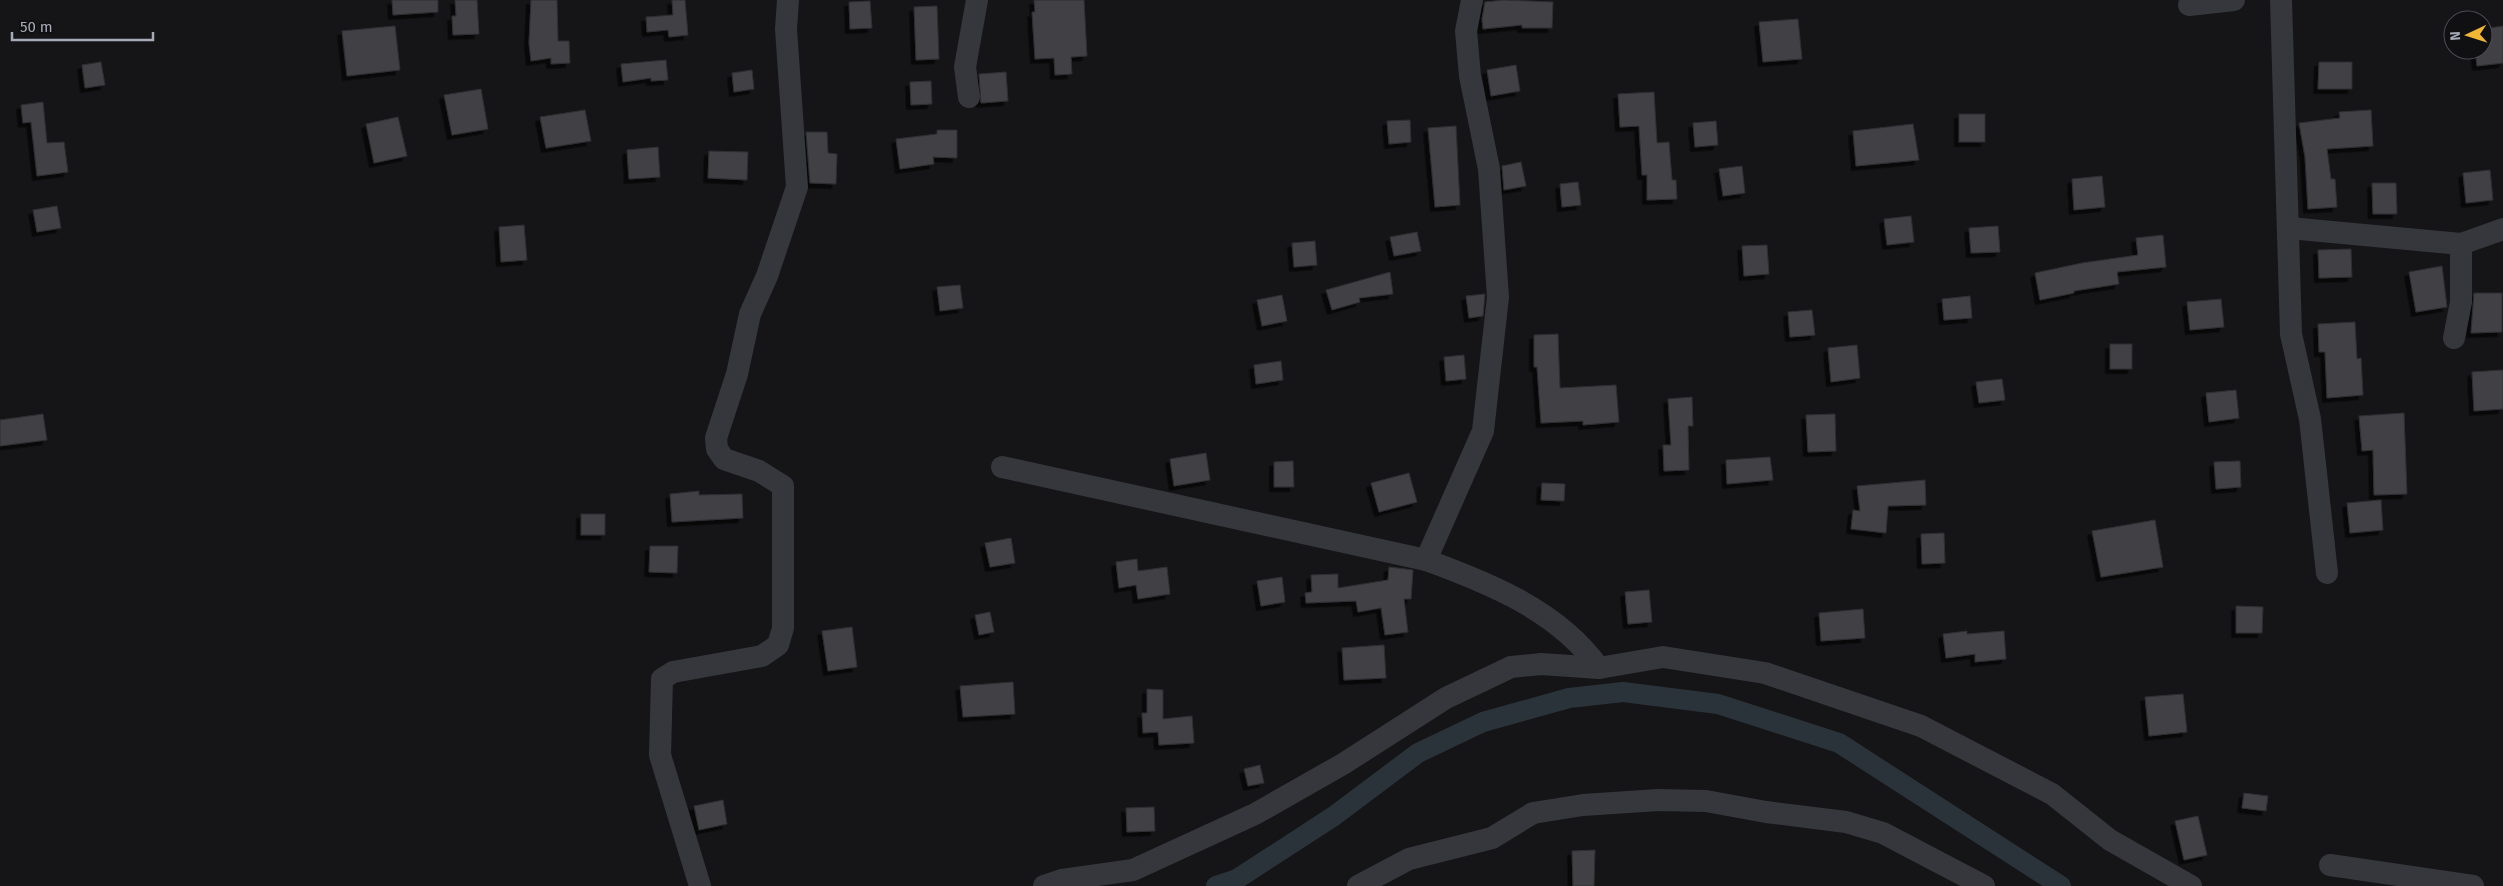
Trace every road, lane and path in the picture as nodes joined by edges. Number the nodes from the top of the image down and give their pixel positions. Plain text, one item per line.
1 (788, 0) edge
2 (977, 0) edge
3 (1472, 0) edge
4 (2234, 0) edge
5 (2281, 0) edge
6 (2189, 5) dead end
7 (969, 97) dead end
8 (2289, 228) junction
9 (2503, 230) edge
10 (2461, 244) junction
11 (2454, 338) dead end
12 (1002, 467) dead end
13 (1426, 560) junction
14 (2327, 573) dead end
15 (1599, 668) junction
16 (2330, 865) dead end
17 (700, 886) edge
18 (1044, 886) edge
19 (1358, 886) edge
20 (1984, 886) edge
21 (2192, 886) edge
22 (2473, 886) edge

1 - 17 street
2 - 7 street
3 - 13 street
4 - 6 street
5 - 8 street
8 - 10 street
8 - 14 street
9 - 10 street
10 - 11 street
12 - 13 street
13 - 15 street
15 - 18 street
15 - 21 street
16 - 22 street
19 - 20 street

